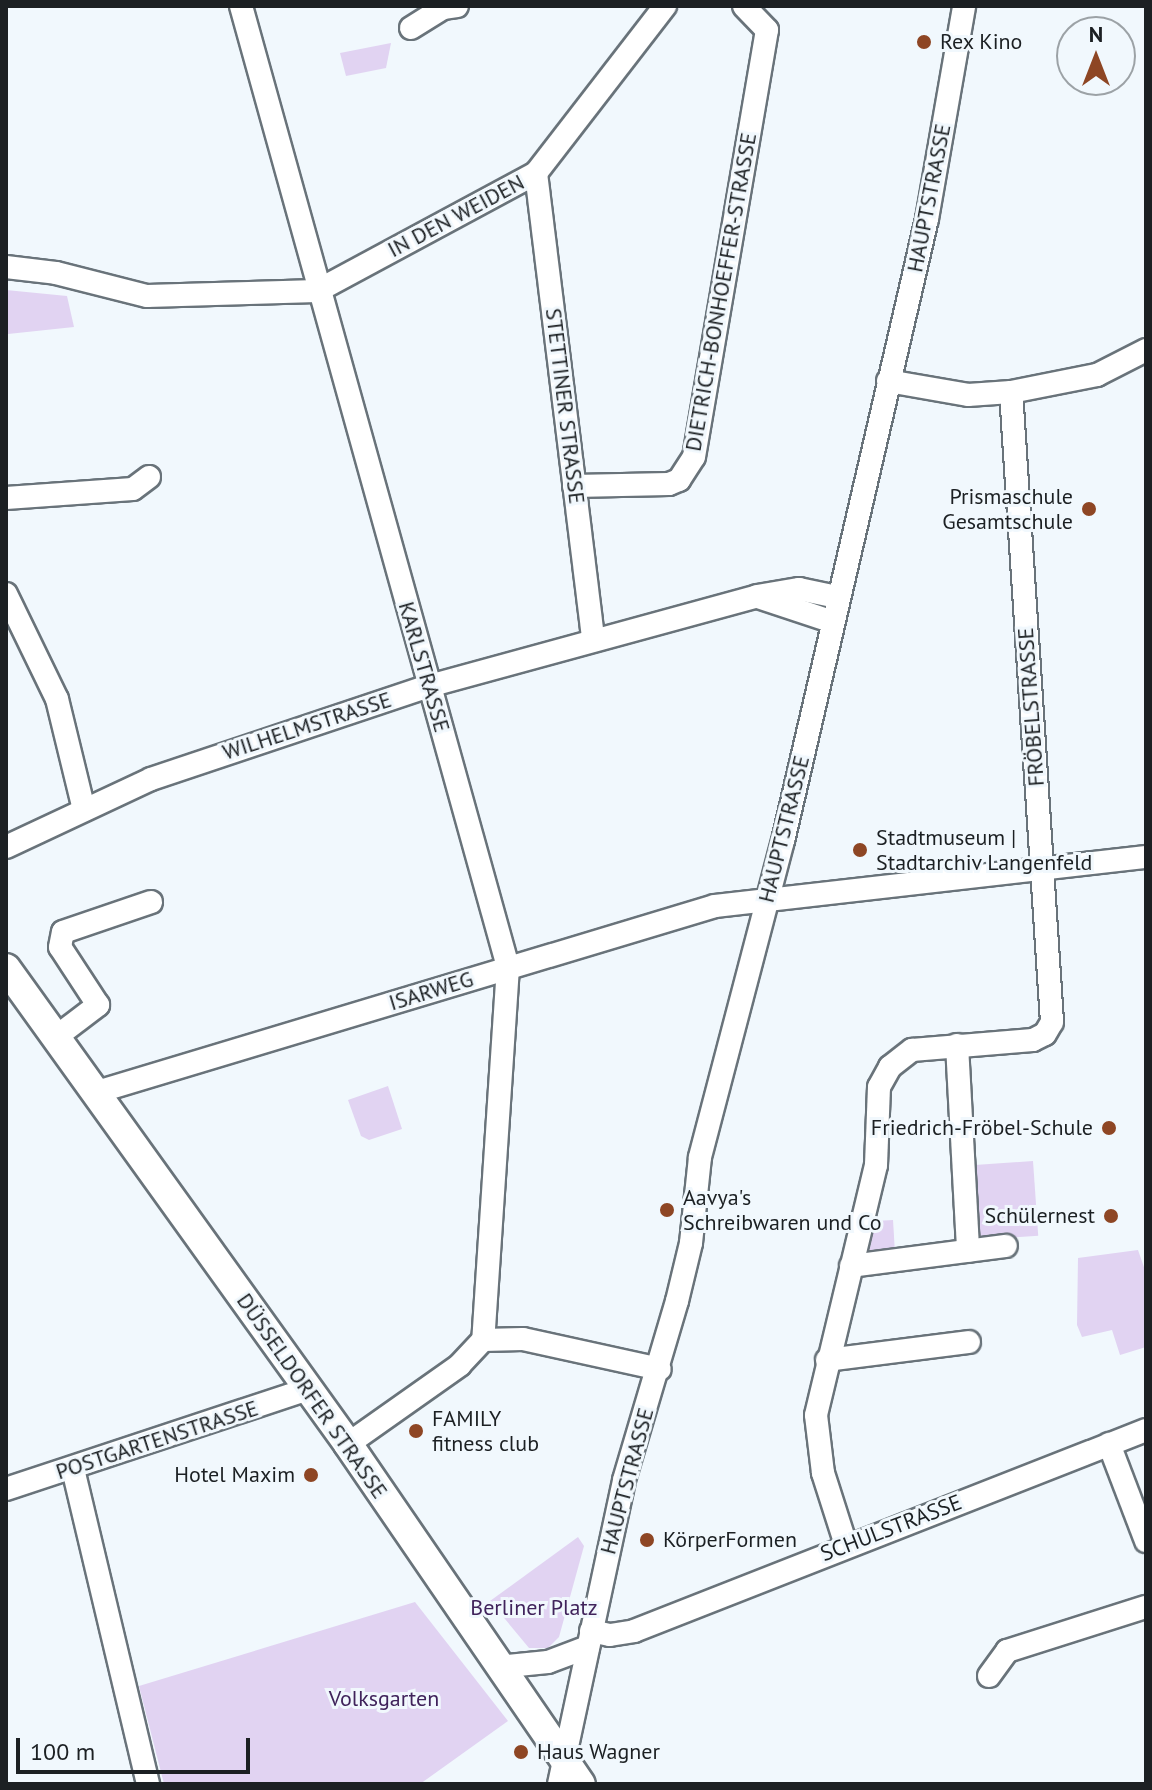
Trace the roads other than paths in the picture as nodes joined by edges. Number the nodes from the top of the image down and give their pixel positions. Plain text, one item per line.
1 (241, 6) edge
2 (457, 6) edge
3 (665, 6) edge
4 (744, 6) edge
5 (964, 6) edge
6 (411, 28) dead end
7 (536, 173) junction
8 (6, 267) edge
9 (317, 291) junction
10 (1146, 350) edge
11 (888, 381) junction
12 (1011, 392) junction
13 (149, 477) dead end
14 (574, 486) junction
15 (6, 498) edge
16 (6, 594) edge
17 (757, 596) junction
18 (838, 597) junction
19 (833, 622) junction
20 (593, 640) junction
21 (429, 686) junction
22 (84, 810) junction
23 (6, 847) edge
24 (1146, 857) edge
25 (1041, 870) junction
26 (767, 897) junction
27 (151, 902) dead end
28 (508, 967) junction
29 (6, 968) edge
30 (56, 1037) junction
31 (957, 1045) junction
32 (97, 1092) junction
33 (1006, 1246) dead end
34 (968, 1251) junction
35 (851, 1266) junction
36 (483, 1340) junction
37 (969, 1342) dead end
38 (827, 1360) junction
39 (660, 1369) junction
40 (308, 1389) junction
41 (1146, 1430) edge
42 (348, 1444) junction
43 (1109, 1444) junction
44 (73, 1469) junction
45 (6, 1489) edge
46 (1146, 1541) edge
47 (846, 1545) junction
48 (1146, 1607) edge
49 (590, 1639) junction
50 (498, 1667) junction
51 (989, 1676) dead end
52 (561, 1771) edge
53 (148, 1784) edge
54 (581, 1784) edge

1 - 9 street, KARLSTRASSE
2 - 6 street
3 - 7 street, IN DEN WEIDEN
4 - 14 street, DIETRICH-BONHOEFFER-STRASSE
5 - 11 street, HAUPTSTRASSE
7 - 9 street, IN DEN WEIDEN
7 - 14 street, STETTINER STRASSE
8 - 9 street
9 - 21 street, KARLSTRASSE
10 - 12 street
11 - 12 street
11 - 18 street, HAUPTSTRASSE
12 - 25 street, FRÖBELSTRASSE
13 - 15 street
14 - 20 street, STETTINER STRASSE
16 - 22 street
17 - 18 street, WILHELMSTRASSE
17 - 19 street
17 - 20 street, WILHELMSTRASSE
18 - 19 street, HAUPTSTRASSE
19 - 26 street, HAUPTSTRASSE
20 - 21 street, WILHELMSTRASSE
21 - 22 street, WILHELMSTRASSE
21 - 28 street, KARLSTRASSE
22 - 23 street, WILHELMSTRASSE
24 - 25 street, ISARWEG
25 - 26 street, ISARWEG
25 - 31 street, FRÖBELSTRASSE
26 - 28 street, ISARWEG
26 - 39 street, HAUPTSTRASSE
27 - 30 street
28 - 32 street, ISARWEG
28 - 36 street, KARLSTRASSE
29 - 30 main road, DÜSSELDORFER STRASSE
30 - 32 main road, DÜSSELDORFER STRASSE
31 - 34 street
31 - 35 street
32 - 40 main road, DÜSSELDORFER STRASSE
33 - 34 street
34 - 35 street
35 - 38 street
36 - 39 street
36 - 42 street
37 - 38 street
38 - 47 street
39 - 49 street, HAUPTSTRASSE
40 - 42 main road, DÜSSELDORFER STRASSE
40 - 44 street, POSTGARTENSTRASSE
41 - 43 street, SCHULSTRASSE
42 - 50 main road, DÜSSELDORFER STRASSE
43 - 46 street
43 - 47 street, SCHULSTRASSE
44 - 45 street, POSTGARTENSTRASSE
44 - 53 street
47 - 49 street, SCHULSTRASSE
48 - 51 street
49 - 50 street
49 - 52 street, HAUPTSTRASSE
50 - 52 main road, DÜSSELDORFER STRASSE
52 - 54 main road, DÜSSELDORFER STRASSE

